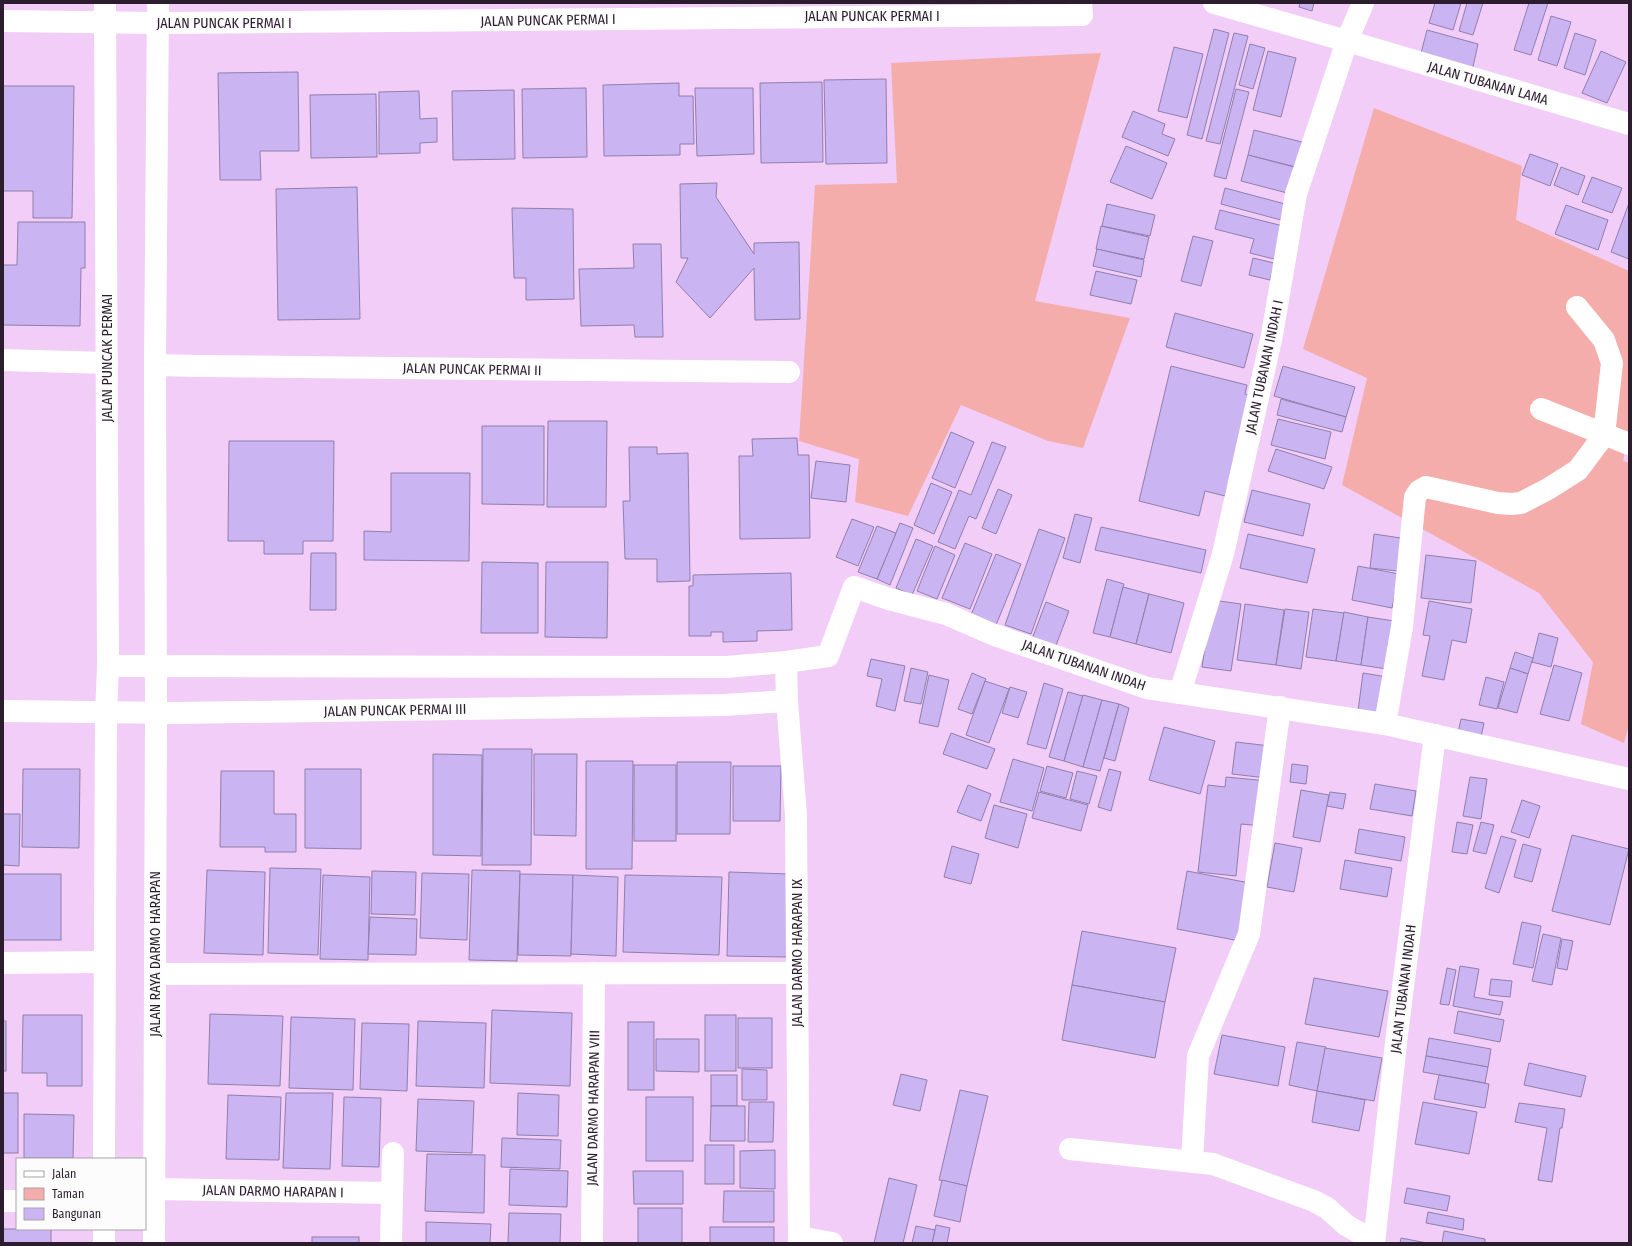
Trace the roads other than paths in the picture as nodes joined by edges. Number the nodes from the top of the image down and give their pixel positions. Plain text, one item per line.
1 (1081, 3) edge
2 (1214, 3) edge
3 (1363, 3) edge
4 (794, 10) edge
5 (104, 13) edge
6 (157, 13) edge
7 (3, 21) edge
8 (1347, 41) junction
9 (1629, 124) edge
10 (1577, 307) dead end
11 (3, 360) edge
12 (107, 363) junction
13 (155, 365) junction
14 (789, 372) dead end
15 (1541, 409) dead end
16 (1604, 435) junction
17 (1629, 444) edge
18 (786, 662) junction
19 (108, 666) junction
20 (156, 666) junction
21 (1180, 693) junction
22 (787, 701) junction
23 (1280, 707) junction
24 (3, 711) edge
25 (96, 713) junction
26 (156, 713) junction
27 (1386, 724) junction
28 (1435, 735) junction
29 (1629, 779) edge
30 (105, 962) junction
31 (3, 963) edge
32 (594, 973) junction
33 (155, 974) junction
34 (797, 974) junction
35 (1070, 1149) dead end
36 (393, 1153) dead end
37 (104, 1158) edge
38 (1192, 1161) junction
39 (154, 1188) junction
40 (392, 1193) junction
41 (3, 1201) edge
42 (16, 1201) edge
43 (104, 1230) edge
44 (799, 1240) edge
45 (1374, 1242) edge
46 (104, 1243) edge
47 (154, 1243) edge
48 (391, 1243) edge
49 (592, 1243) edge
50 (832, 1243) edge

1 - 4 street, JALAN PUNCAK PERMAI I
2 - 8 street, JALAN TUBANAN LAMA
3 - 8 street
4 - 6 street, JALAN PUNCAK PERMAI I
5 - 6 street, JALAN PUNCAK PERMAI I
5 - 7 street, JALAN PUNCAK PERMAI I
5 - 12 street, JALAN PUNCAK PERMAI
6 - 13 street
8 - 9 street, JALAN TUBANAN LAMA
8 - 21 street, JALAN TUBANAN INDAH I
10 - 16 street
11 - 12 street
12 - 19 street, JALAN PUNCAK PERMAI
13 - 14 street, JALAN PUNCAK PERMAI II
13 - 20 street
15 - 16 street
16 - 17 street
16 - 27 street
18 - 20 street
18 - 21 street, JALAN TUBANAN INDAH
18 - 22 street, JALAN DARMO HARAPAN IX
19 - 20 street
19 - 25 street, JALAN PUNCAK PERMAI
20 - 26 street, JALAN RAYA DARMO HARAPAN
21 - 23 street, JALAN TUBANAN INDAH
22 - 26 street, JALAN PUNCAK PERMAI III
22 - 34 street, JALAN DARMO HARAPAN IX
23 - 27 street, JALAN TUBANAN INDAH
23 - 38 street
24 - 25 street, JALAN PUNCAK PERMAI III
25 - 26 street, JALAN PUNCAK PERMAI III
25 - 30 street
26 - 33 street, JALAN RAYA DARMO HARAPAN
27 - 28 street, JALAN TUBANAN INDAH
28 - 29 street, JALAN TUBANAN INDAH
28 - 45 street, JALAN TUBANAN INDAH
30 - 31 street
30 - 37 street
32 - 33 street
32 - 34 street
32 - 49 street, JALAN DARMO HARAPAN VIII
33 - 39 street, JALAN RAYA DARMO HARAPAN
34 - 44 street, JALAN DARMO HARAPAN IX
35 - 38 street
36 - 40 street
38 - 45 street
39 - 40 street, JALAN DARMO HARAPAN I
39 - 47 street, JALAN RAYA DARMO HARAPAN
40 - 48 street
41 - 42 street
43 - 46 street
44 - 50 street

